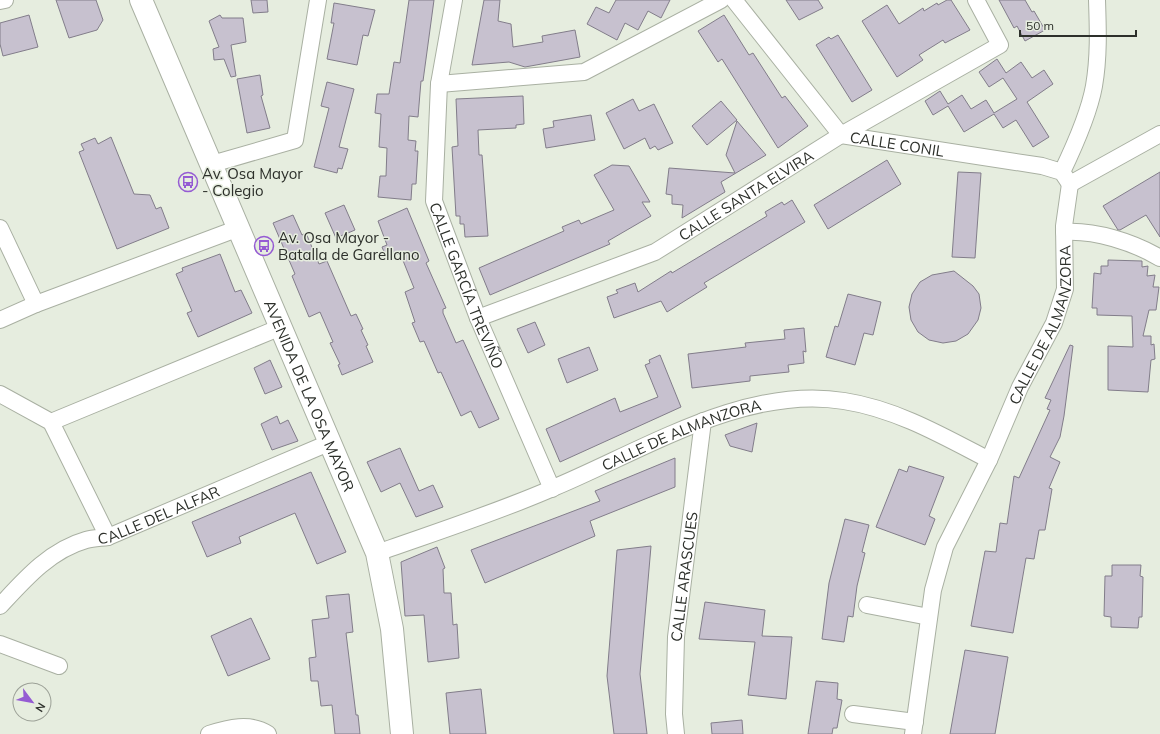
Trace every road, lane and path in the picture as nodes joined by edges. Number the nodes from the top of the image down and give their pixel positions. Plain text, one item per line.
1 (5, 0) edge
2 (141, 0) edge
3 (318, 0) edge
4 (454, 0) edge
5 (721, 0) edge
6 (734, 0) edge
7 (976, 0) edge
8 (1097, 0) edge
9 (0, 2) edge
10 (440, 84) junction
11 (1160, 134) edge
12 (841, 135) junction
13 (212, 164) junction
14 (1066, 178) junction
15 (0, 228) edge
16 (238, 228) junction
17 (1064, 232) junction
18 (1160, 258) edge
19 (36, 304) junction
20 (478, 318) junction
21 (0, 320) edge
22 (280, 327) junction
23 (0, 394) edge
24 (703, 421) junction
25 (51, 422) junction
26 (331, 442) junction
27 (989, 460) junction
28 (552, 489) junction
29 (108, 537) junction
30 (377, 553) junction
31 (867, 604) dead end
32 (0, 606) edge
33 (929, 617) junction
34 (0, 644) edge
35 (59, 666) dead end
36 (853, 714) dead end
37 (914, 728) edge
38 (209, 734) edge
39 (268, 734) edge
40 (402, 734) edge
41 (676, 734) edge

1 - 9 street
2 - 13 main road, AVENIDA DE LA OSA MAYOR
3 - 13 street
4 - 10 street, CALLE GARCÍA TREVIÑO
5 - 10 street
6 - 12 street, CALLE CONIL
7 - 12 street, CALLE SANTA ELVIRA
8 - 14 street, CALLE DE ALMANZORA
10 - 20 street, CALLE GARCÍA TREVIÑO
11 - 14 street
12 - 14 street, CALLE CONIL
12 - 20 street, CALLE SANTA ELVIRA
13 - 16 main road, AVENIDA DE LA OSA MAYOR
14 - 17 street, CALLE DE ALMANZORA
15 - 19 street
16 - 19 street
16 - 22 main road, AVENIDA DE LA OSA MAYOR
17 - 18 street
17 - 27 street, CALLE DE ALMANZORA
19 - 21 street
20 - 28 street, CALLE GARCÍA TREVIÑO
22 - 25 street
22 - 26 main road, AVENIDA DE LA OSA MAYOR
23 - 25 street
24 - 27 street, CALLE DE ALMANZORA
24 - 28 street, CALLE DE ALMANZORA
24 - 41 street, CALLE ARASCUES
25 - 29 street
26 - 29 street, CALLE DEL ALFAR
26 - 30 main road, AVENIDA DE LA OSA MAYOR
27 - 33 street, CALLE DE ALMANZORA
28 - 30 street, CALLE DE ALMANZORA
29 - 32 street, CALLE DEL ALFAR
30 - 40 main road, AVENIDA DE LA OSA MAYOR
31 - 33 street
33 - 37 street, CALLE DE ALMANZORA
34 - 35 street
36 - 37 street
38 - 39 street

